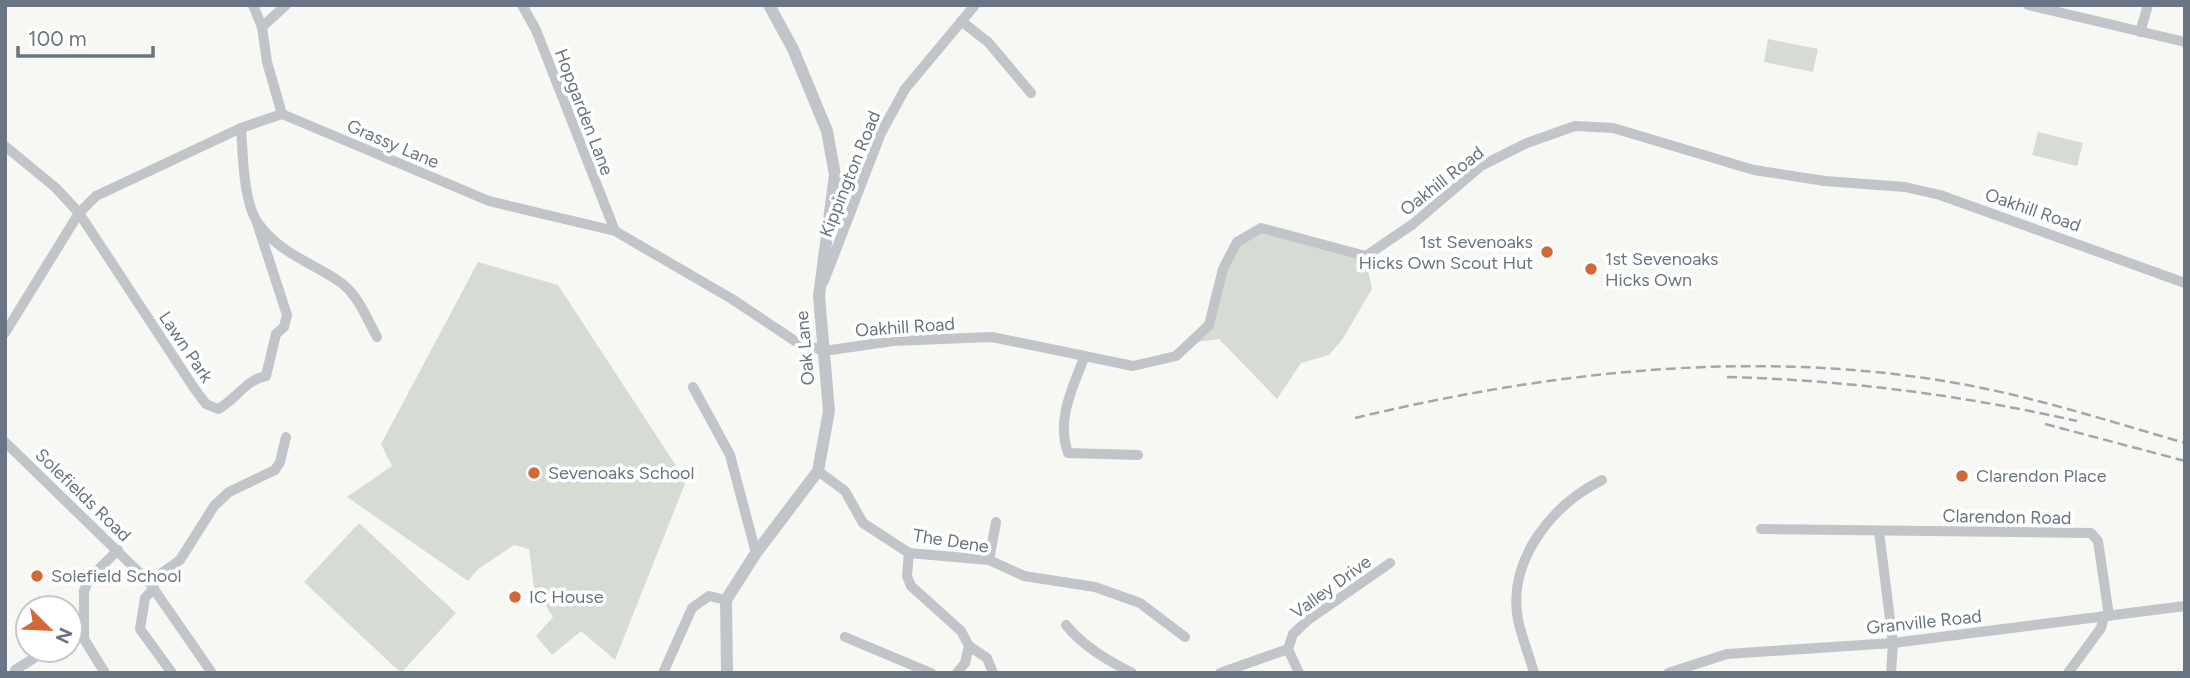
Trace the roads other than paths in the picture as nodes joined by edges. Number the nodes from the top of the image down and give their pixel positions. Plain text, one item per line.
1 (253, 5) edge
2 (286, 5) edge
3 (522, 5) edge
4 (769, 5) edge
5 (975, 5) edge
6 (2028, 5) edge
7 (2148, 5) edge
8 (961, 21) junction
9 (262, 27) junction
10 (2140, 33) junction
11 (2185, 42) edge
12 (1031, 93) dead end
13 (282, 114) junction
14 (241, 128) junction
15 (5, 146) edge
16 (79, 214) junction
17 (257, 223) junction
18 (615, 231) junction
19 (2185, 283) edge
20 (819, 296) junction
21 (5, 333) edge
22 (377, 337) dead end
23 (824, 351) junction
24 (1084, 358) junction
25 (693, 387) dead end
26 (286, 437) dead end
27 (5, 442) edge
28 (1138, 454) dead end
29 (818, 471) junction
30 (1602, 480) dead end
31 (1761, 529) dead end
32 (999, 530) dead end
33 (1879, 531) junction
34 (118, 550) junction
35 (756, 553) junction
36 (909, 553) junction
37 (989, 560) junction
38 (1390, 563) dead end
39 (152, 585) junction
40 (726, 600) junction
41 (84, 602) edge
42 (2185, 606) edge
43 (2106, 616) junction
44 (1066, 625) dead end
45 (862, 629) dead end
46 (84, 631) edge
47 (845, 637) dead end
48 (1185, 638) dead end
49 (857, 642) junction
50 (1893, 643) junction
51 (969, 646) junction
52 (1288, 649) junction
53 (25, 664) edge
54 (15, 670) dead end
55 (106, 673) edge
56 (172, 673) edge
57 (212, 673) edge
58 (663, 673) edge
59 (727, 673) edge
60 (931, 673) edge
61 (957, 673) edge
62 (993, 673) edge
63 (1132, 673) edge
64 (1220, 673) edge
65 (1299, 673) edge
66 (1534, 673) edge
67 (1668, 673) edge
68 (1891, 673) edge
69 (2068, 673) edge

1 - 9 street
2 - 9 street
3 - 18 street, Hopgarden Lane
4 - 20 street, Oak Lane
5 - 8 street, Kippington Road
6 - 10 street
7 - 10 street
8 - 12 street
8 - 20 street, Kippington Road
9 - 13 street
10 - 11 street
13 - 14 street
13 - 18 street, Grassy Lane
14 - 16 street
14 - 17 street
15 - 16 street
16 - 17 street, Lawn Park
16 - 21 street
17 - 22 street
18 - 23 street, Grassy Lane
19 - 24 street, Oakhill Road
20 - 23 street, Oak Lane
23 - 24 street, Oakhill Road
23 - 29 street, Oak Lane
24 - 28 street
25 - 35 street
26 - 39 street
27 - 34 street, Solefields Road
29 - 35 street, Oak Lane
29 - 36 street, The Dene
30 - 66 street
31 - 33 street, Clarendon Road
32 - 37 street
33 - 43 street, Clarendon Road
33 - 50 street
34 - 39 street, Solefields Road
34 - 41 street
35 - 40 street, Oak Lane
36 - 37 street, The Dene
36 - 51 street
37 - 48 street, The Dene
38 - 52 street, Valley Drive
39 - 56 street
39 - 57 street, Solefields Road
40 - 58 street
40 - 59 street
42 - 43 street, Granville Road
43 - 50 street, Granville Road
43 - 69 street
44 - 63 street
45 - 49 street
46 - 55 street
47 - 49 street
49 - 60 street
50 - 67 street, Granville Road
50 - 68 street
51 - 61 street
51 - 62 street
52 - 64 street
52 - 65 street
53 - 54 street

